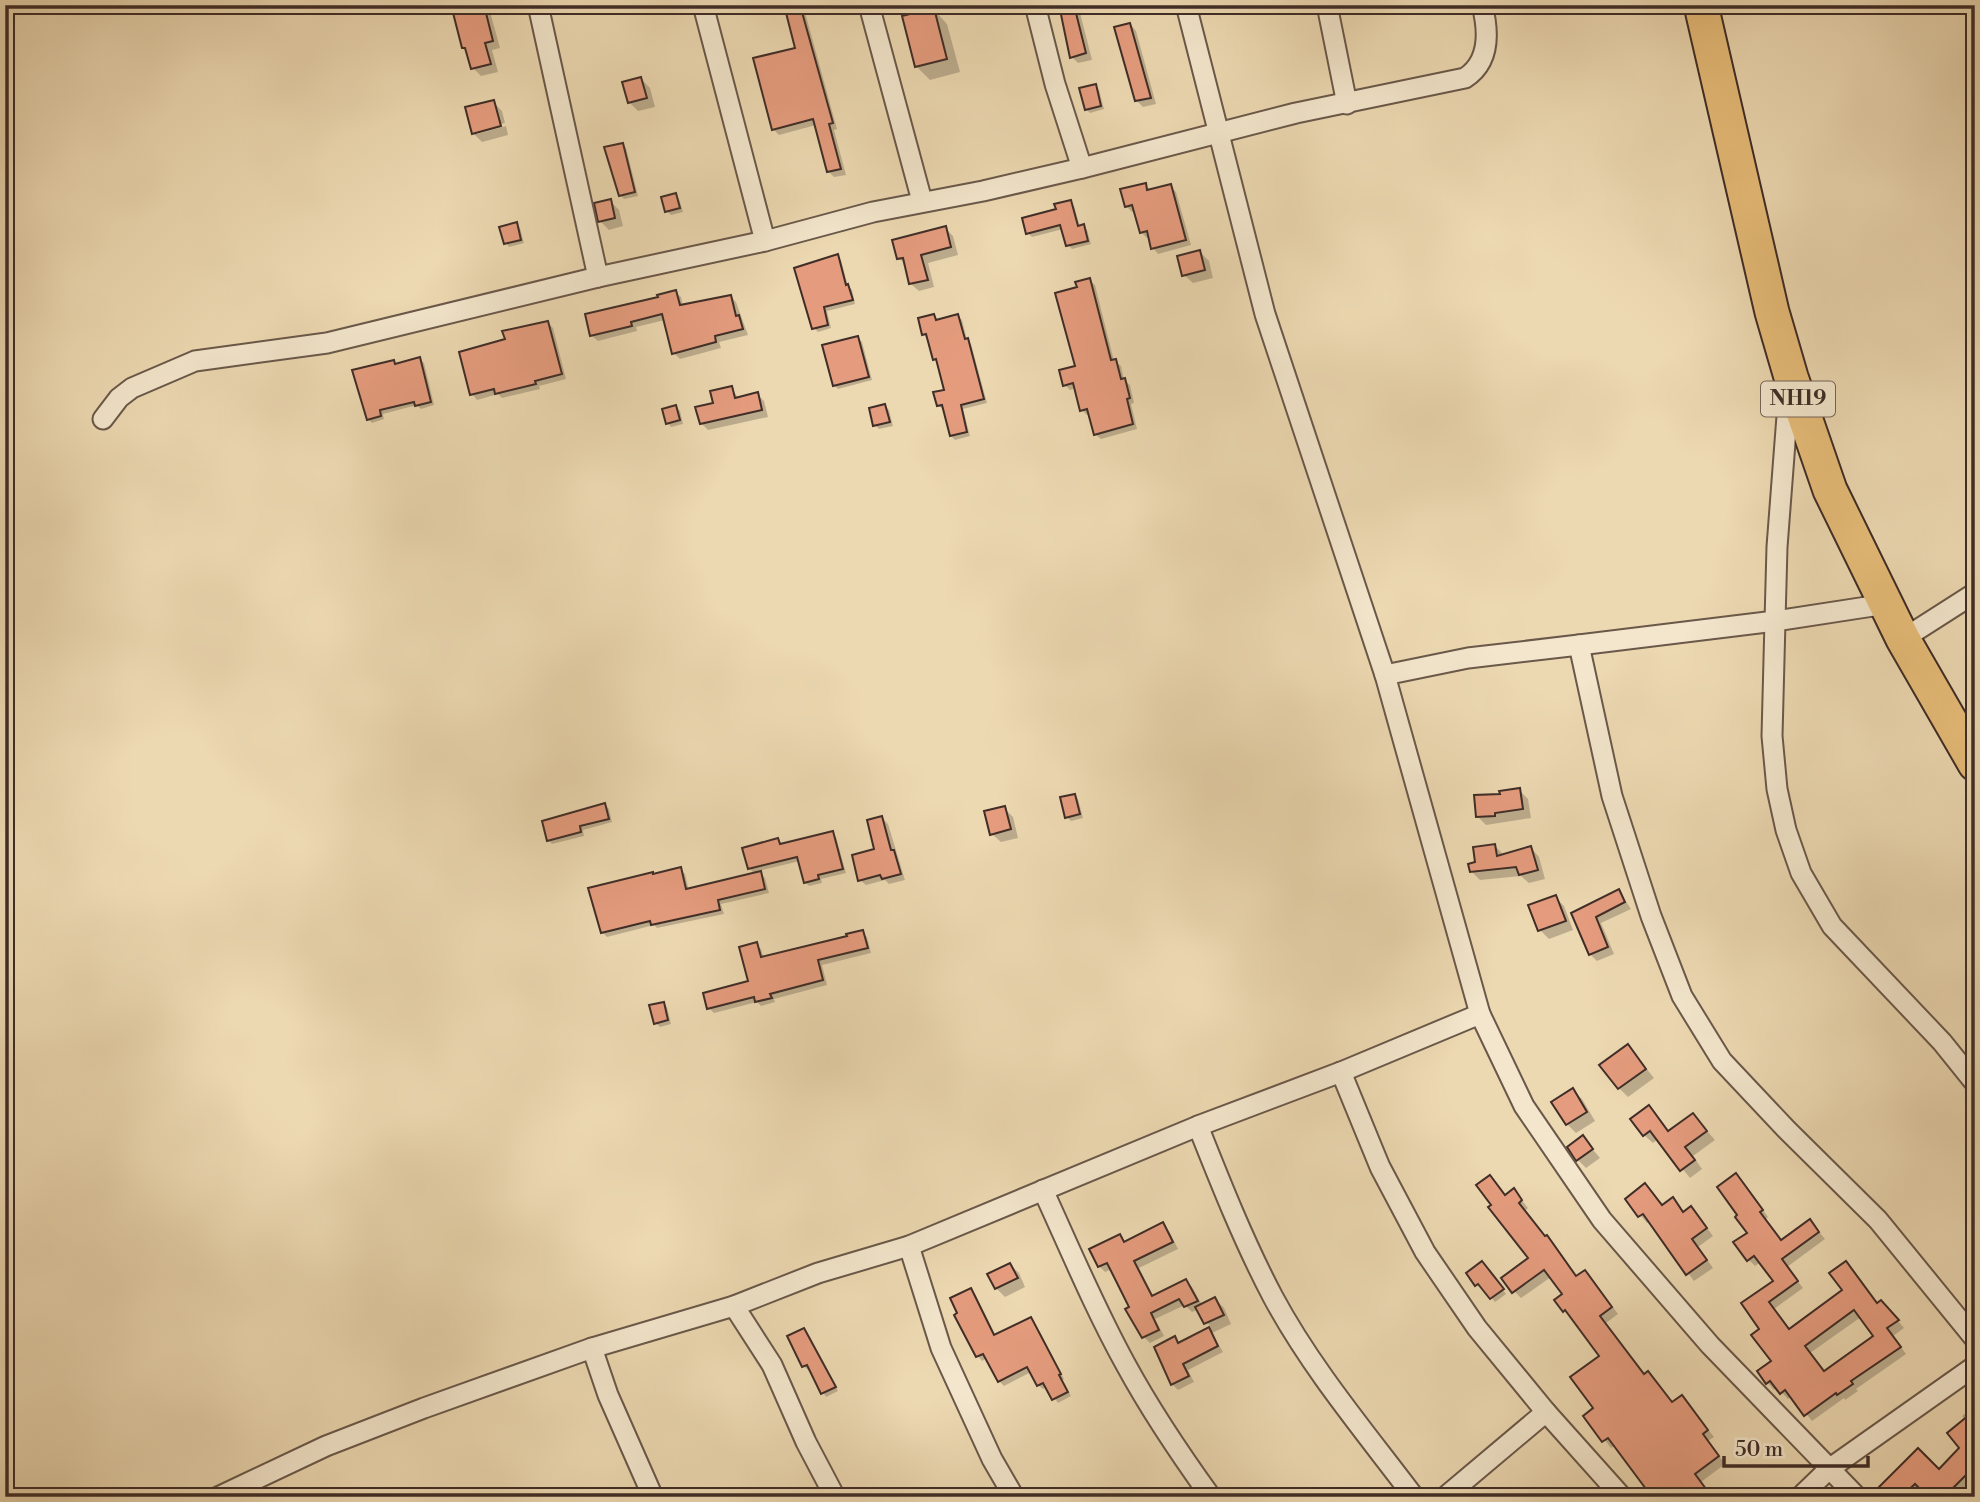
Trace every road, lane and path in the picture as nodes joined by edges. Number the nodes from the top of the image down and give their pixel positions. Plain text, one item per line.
1 (538, 5) edge
2 (703, 5) edge
3 (869, 5) edge
4 (1035, 5) edge
5 (1186, 5) edge
6 (1328, 5) edge
7 (1482, 5) edge
8 (1701, 5) edge
9 (1347, 104) junction
10 (1217, 132) junction
11 (1082, 168) junction
12 (922, 201) junction
13 (765, 241) junction
14 (598, 277) junction
15 (1791, 377) junction
16 (103, 419) dead end
17 (1975, 593) edge
18 (1886, 604) junction
19 (1775, 621) junction
20 (1903, 639) junction
21 (1578, 645) junction
22 (1385, 675) junction
23 (1975, 764) edge
24 (1480, 1014) junction
25 (1340, 1072) junction
26 (1975, 1083) edge
27 (1198, 1126) junction
28 (1043, 1190) junction
29 (909, 1246) junction
30 (734, 1306) junction
31 (1975, 1339) edge
32 (592, 1348) junction
33 (1975, 1366) edge
34 (1546, 1412) junction
35 (1829, 1469) junction
36 (218, 1497) edge
37 (653, 1497) edge
38 (835, 1497) edge
39 (1014, 1497) edge
40 (1211, 1497) edge
41 (1414, 1497) edge
42 (1446, 1497) edge
43 (1622, 1497) edge
44 (1800, 1497) edge
45 (1857, 1497) edge

1 - 14 street
2 - 13 street
3 - 12 street
4 - 11 street
5 - 10 street
6 - 9 street
7 - 9 street
8 - 15 highway, NH19
9 - 10 street
10 - 11 street
10 - 22 street
11 - 12 street
12 - 13 street
13 - 14 street
14 - 16 street
15 - 18 highway, NH19
15 - 19 street
17 - 20 street
18 - 19 street
18 - 20 highway, NH19
19 - 21 street
19 - 26 street
20 - 23 highway, NH19
21 - 22 street
21 - 31 street
22 - 24 street
24 - 25 street
24 - 35 street
25 - 27 street
25 - 34 street
27 - 28 street
27 - 41 street
28 - 29 street
28 - 40 street
29 - 30 street
29 - 39 street
30 - 32 street
30 - 38 street
32 - 36 street
32 - 37 street
33 - 35 street
34 - 42 street
34 - 43 street
35 - 44 street
35 - 45 street

